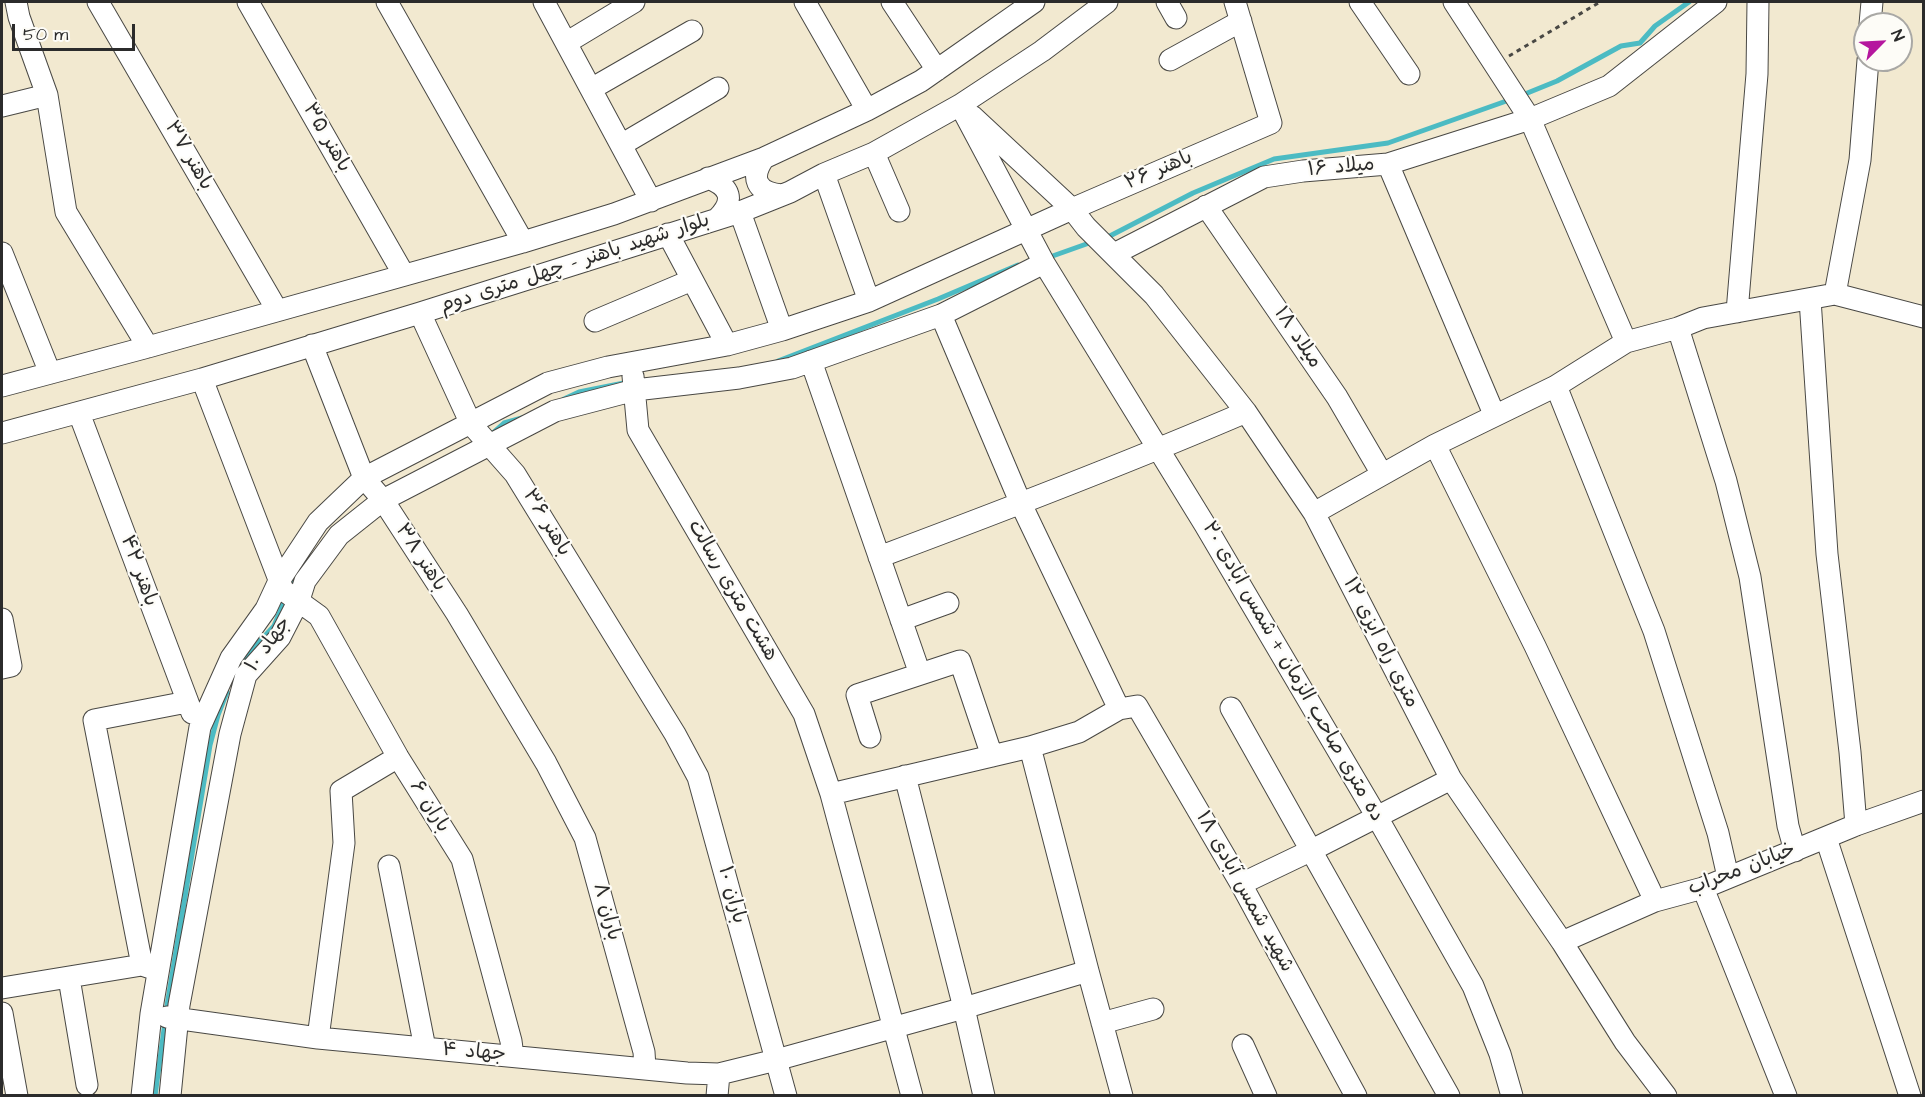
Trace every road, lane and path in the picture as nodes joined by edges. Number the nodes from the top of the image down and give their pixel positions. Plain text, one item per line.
1 (16, 2) edge
2 (98, 2) edge
3 (248, 2) edge
4 (387, 2) edge
5 (544, 2) edge
6 (634, 2) edge
7 (805, 2) edge
8 (892, 2) edge
9 (1034, 2) edge
10 (1107, 2) edge
11 (1360, 2) edge
12 (1454, 2) edge
13 (1600, 2) edge
14 (1716, 2) edge
15 (1758, 2) edge
16 (1238, 11) edge
17 (692, 31) dead end
18 (566, 42) junction
19 (1170, 60) dead end
20 (937, 70) junction
21 (1500, 70) junction
22 (1867, 72) edge
23 (1409, 74) dead end
24 (718, 88) dead end
25 (591, 89) junction
26 (47, 95) junction
27 (960, 105) junction
28 (2, 106) edge
29 (867, 110) junction
30 (1530, 119) junction
31 (621, 145) junction
32 (874, 153) junction
33 (764, 158) junction
34 (1388, 164) junction
35 (824, 174) junction
36 (708, 178) junction
37 (781, 195) junction
38 (651, 201) junction
39 (1206, 206) junction
40 (1071, 208) junction
41 (899, 211) dead end
42 (740, 212) junction
43 (718, 218) junction
44 (1024, 229) junction
45 (668, 234) junction
46 (523, 243) junction
47 (1111, 251) junction
48 (2, 253) edge
49 (1044, 263) junction
50 (404, 275) junction
51 (692, 280) junction
52 (1835, 294) junction
53 (1810, 299) junction
54 (869, 301) junction
55 (277, 310) junction
56 (1737, 312) junction
57 (420, 313) junction
58 (940, 315) junction
59 (1923, 317) edge
60 (595, 321) dead end
61 (1678, 328) junction
62 (782, 330) junction
63 (1626, 342) junction
64 (312, 345) junction
65 (727, 345) junction
66 (148, 347) junction
67 (811, 362) junction
68 (631, 363) junction
69 (50, 373) junction
70 (201, 379) junction
71 (2, 386) edge
72 (1556, 386) junction
73 (635, 390) junction
74 (1246, 412) junction
75 (79, 413) junction
76 (1494, 414) junction
77 (471, 424) junction
78 (2, 433) edge
79 (491, 445) junction
80 (1435, 445) junction
81 (1160, 449) junction
82 (1382, 474) junction
83 (364, 478) junction
84 (383, 500) junction
85 (1021, 504) junction
86 (1314, 513) junction
87 (879, 557) junction
88 (288, 592) junction
89 (948, 603) dead end
90 (2, 619) edge
91 (901, 620) junction
92 (2, 668) edge
93 (920, 674) junction
94 (187, 702) junction
95 (1232, 708) dead end
96 (1119, 709) junction
97 (200, 727) junction
98 (675, 734) joint
99 (870, 737) dead end
100 (1030, 747) junction
101 (992, 756) junction
102 (398, 757) junction
103 (546, 763) joint
104 (905, 776) junction
105 (1451, 779) junction
106 (831, 794) junction
107 (1923, 801) edge
108 (1377, 818) junction
109 (1856, 825) junction
110 (1826, 838) junction
111 (1310, 851) junction
112 (1795, 851) junction
113 (389, 866) dead end
114 (1728, 877) junction
115 (1241, 884) junction
116 (1702, 888) junction
117 (1655, 901) junction
118 (1562, 942) junction
119 (151, 968) junction
120 (1088, 971) junction
121 (69, 978) junction
122 (2, 987) edge
123 (964, 1008) junction
124 (1153, 1009) dead end
125 (2, 1013) edge
126 (165, 1016) junction
127 (1102, 1023) junction
128 (894, 1028) junction
129 (318, 1038) junction
130 (1243, 1045) dead end
131 (425, 1048) junction
132 (513, 1056) junction
133 (776, 1060) junction
134 (645, 1068) junction
135 (719, 1074) junction
136 (87, 1085) dead end
137 (17, 1095) edge
138 (142, 1095) edge
139 (170, 1095) edge
140 (717, 1095) edge
141 (786, 1095) edge
142 (912, 1095) edge
143 (984, 1095) edge
144 (1122, 1095) edge
145 (1266, 1095) edge
146 (1356, 1095) edge
147 (1449, 1095) edge
148 (1512, 1095) edge
149 (1666, 1095) edge
150 (1786, 1095) edge
151 (1910, 1095) edge

1 - 26 street
2 - 55 street, باهنر ۳۷
3 - 50 street, باهنر ۳۵
4 - 46 street
5 - 18 street
6 - 18 street
7 - 29 street
8 - 20 street
9 - 20 street, بلوار شهید باهنر - چهل متری دوم
10 - 27 street, بلوار شهید باهنر - چهل متری دوم
11 - 23 street
12 - 21 street
13 - 21 path
14 - 30 street
15 - 56 street
16 - 19 street
16 - 40 street, باهنر ۲۶
17 - 25 street
18 - 25 street
20 - 29 street, بلوار شهید باهنر - چهل متری دوم
21 - 30 street
22 - 52 street
24 - 31 street
25 - 31 street
26 - 28 street
26 - 66 street
27 - 32 street, بلوار شهید باهنر - چهل متری دوم
27 - 40 street
27 - 44 street, ده متری صاحب الزمان + شمس ابادی ۲۰
29 - 33 street, بلوار شهید باهنر - چهل متری دوم
30 - 34 street
30 - 63 street
31 - 38 street
32 - 35 street, بلوار شهید باهنر - چهل متری دوم
32 - 41 street
33 - 36 street, بلوار شهید باهنر - چهل متری دوم
33 - 37 street
34 - 39 street, میلاد ۱۶
34 - 76 street, میلاد ۱۶
35 - 37 street, بلوار شهید باهنر - چهل متری دوم
35 - 54 street
36 - 38 street, بلوار شهید باهنر - چهل متری دوم
36 - 43 street
37 - 42 street, بلوار شهید باهنر - چهل متری دوم
38 - 46 street, بلوار شهید باهنر - چهل متری دوم
39 - 47 street, میلاد ۱۶
39 - 82 street, میلاد ۱۸
40 - 44 street
40 - 47 street, ۱۲ متری راه ایزی
42 - 43 street, بلوار شهید باهنر - چهل متری دوم
42 - 62 street
43 - 45 street, بلوار شهید باهنر - چهل متری دوم
44 - 49 street, ده متری صاحب الزمان + شمس ابادی ۲۰
44 - 54 street
45 - 51 street
45 - 57 street, بلوار شهید باهنر - چهل متری دوم
46 - 50 street, بلوار شهید باهنر - چهل متری دوم
47 - 74 street, ۱۲ متری راه ایزی
48 - 69 street
49 - 58 street, جهاد ۱۰
49 - 81 street, ده متری صاحب الزمان + شمس ابادی ۲۰
50 - 55 street, بلوار شهید باهنر - چهل متری دوم
51 - 60 street
51 - 65 street
52 - 53 street
52 - 59 street
53 - 56 street
53 - 109 street
54 - 62 street
55 - 66 street, بلوار شهید باهنر - چهل متری دوم
56 - 61 street
57 - 64 street, بلوار شهید باهنر - چهل متری دوم
57 - 77 street, باهنر ۳۶
58 - 67 street, جهاد ۱۰
58 - 85 street
61 - 63 street
61 - 112 street
62 - 65 street
63 - 72 street
64 - 70 street, بلوار شهید باهنر - چهل متری دوم
64 - 83 street, باهنر ۳۸
65 - 68 street
66 - 69 street, بلوار شهید باهنر - چهل متری دوم
67 - 73 street, جهاد ۱۰
67 - 87 street
68 - 73 street, هشت متری رسالت
68 - 77 street
69 - 71 street, بلوار شهید باهنر - چهل متری دوم
70 - 75 street, بلوار شهید باهنر - چهل متری دوم
70 - 88 street
72 - 76 street
72 - 114 street
73 - 79 street, جهاد ۱۰
73 - 106 street, هشت متری رسالت
74 - 81 street
74 - 86 street, ۱۲ متری راه ایزی
75 - 78 street, بلوار شهید باهنر - چهل متری دوم
75 - 94 street, باهنر ۴۲
76 - 80 street
77 - 79 street, باهنر ۳۶
77 - 83 street
79 - 84 street, جهاد ۱۰
79 - 98 street, باهنر ۳۶
80 - 82 street
80 - 117 street
81 - 85 street
81 - 108 street, ده متری صاحب الزمان + شمس ابادی ۲۰
82 - 86 street
83 - 84 street, باهنر ۳۸
83 - 88 street
84 - 88 street, جهاد ۱۰
84 - 103 street, باهنر ۳۸
85 - 87 street
85 - 96 street
86 - 105 street, ۱۲ متری راه ایزی
87 - 91 street
88 - 97 street
88 - 102 street, باران ۶
88 - 126 street, جهاد ۱۰
89 - 91 street
90 - 92 street
91 - 93 street
93 - 99 street
93 - 101 street
94 - 97 street, باهنر ۴۲
94 - 119 street
95 - 111 street
96 - 100 street
96 - 115 street, شهید شمس آبادی ۱۸
97 - 119 street
98 - 133 street, باران ۱۰
100 - 101 street
100 - 120 street
101 - 104 street
102 - 129 street
102 - 132 street, باران ۶
103 - 134 street, باران ۸
104 - 106 street
104 - 123 street
105 - 108 street
105 - 118 street, ۱۲ متری راه ایزی
106 - 128 street, هشت متری رسالت
107 - 109 street, خیابان محراب
108 - 111 street
108 - 148 street, ده متری صاحب الزمان + شمس ابادی ۲۰
109 - 110 street, خیابان محراب
110 - 112 street, خیابان محراب
110 - 151 street
111 - 115 street
111 - 147 street
112 - 114 street, خیابان محراب
113 - 131 street
114 - 116 street, خیابان محراب
115 - 146 street, شهید شمس آبادی ۱۸
116 - 117 street, خیابان محراب
116 - 150 street
117 - 118 street, خیابان محراب
118 - 149 street, ۱۲ متری راه ایزی
119 - 121 street
119 - 126 street
120 - 123 street, جهاد ۴
120 - 127 street
121 - 122 street
121 - 136 street
123 - 128 street, جهاد ۴
123 - 143 street
124 - 127 street
125 - 137 street
126 - 129 street, جهاد ۴
126 - 138 street
126 - 139 street, جهاد ۱۰
127 - 144 street
128 - 133 street, جهاد ۴
128 - 142 street, هشت متری رسالت
129 - 131 street, جهاد ۴
130 - 145 street
131 - 132 street, جهاد ۴
132 - 134 street, جهاد ۴
133 - 135 street, جهاد ۴
133 - 141 street, باران ۱۰
134 - 135 street, جهاد ۴
135 - 140 street

